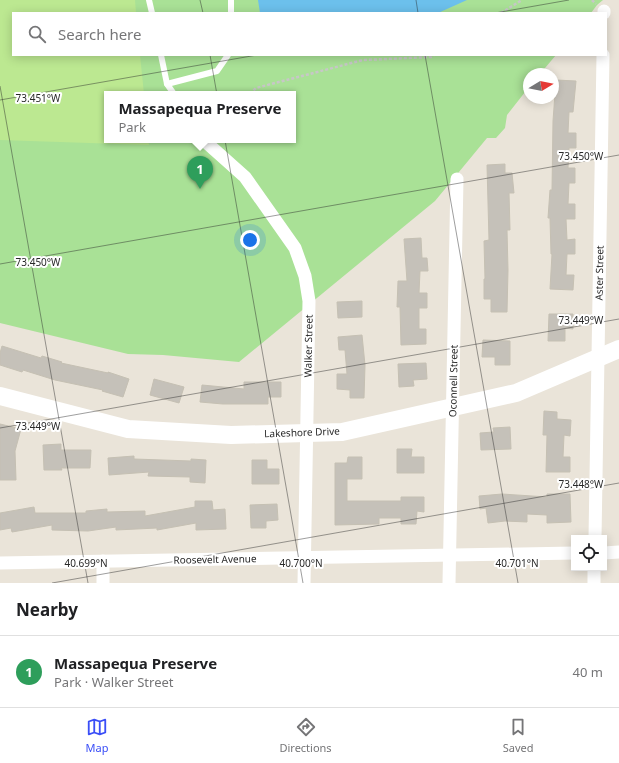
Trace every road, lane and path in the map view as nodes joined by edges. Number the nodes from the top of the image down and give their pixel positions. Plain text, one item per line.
1 (149, 0) edge
2 (231, 0) edge
3 (522, 0) edge
4 (152, 12) edge
5 (231, 12) edge
6 (503, 12) edge
7 (161, 56) edge
8 (227, 56) edge
9 (432, 56) edge
10 (603, 56) edge
11 (167, 84) junction
12 (172, 91) edge
13 (253, 91) edge
14 (207, 143) edge
15 (457, 179) dead end
16 (619, 349) edge
17 (598, 358) junction
18 (0, 396) edge
19 (453, 408) junction
20 (306, 432) junction
21 (595, 535) edge
22 (619, 552) edge
23 (571, 553) edge
24 (607, 553) edge
25 (450, 555) junction
26 (304, 558) junction
27 (103, 561) junction
28 (0, 563) edge
29 (594, 571) edge
30 (103, 583) edge
31 (304, 583) edge
32 (450, 583) edge
33 (594, 583) edge

1 - 4 lane
2 - 5 lane
3 - 6 path
7 - 11 lane
8 - 11 lane
9 - 13 path
10 - 17 street, Aster Street
11 - 12 lane
14 - 20 street, Walker Street
15 - 19 street, Oconnell Street
16 - 17 street, Lakeshore Drive
17 - 19 street, Lakeshore Drive
17 - 21 street, Aster Street
18 - 20 street, Lakeshore Drive
19 - 20 street, Lakeshore Drive
19 - 25 street, Oconnell Street
20 - 26 street, Walker Street
22 - 24 street
23 - 25 street, Roosevelt Avenue
25 - 26 street, Roosevelt Avenue
25 - 32 street, Oconnell Street
26 - 27 street, Roosevelt Avenue
26 - 31 street, Walker Street
27 - 28 street, Roosevelt Avenue
27 - 30 street
29 - 33 street

